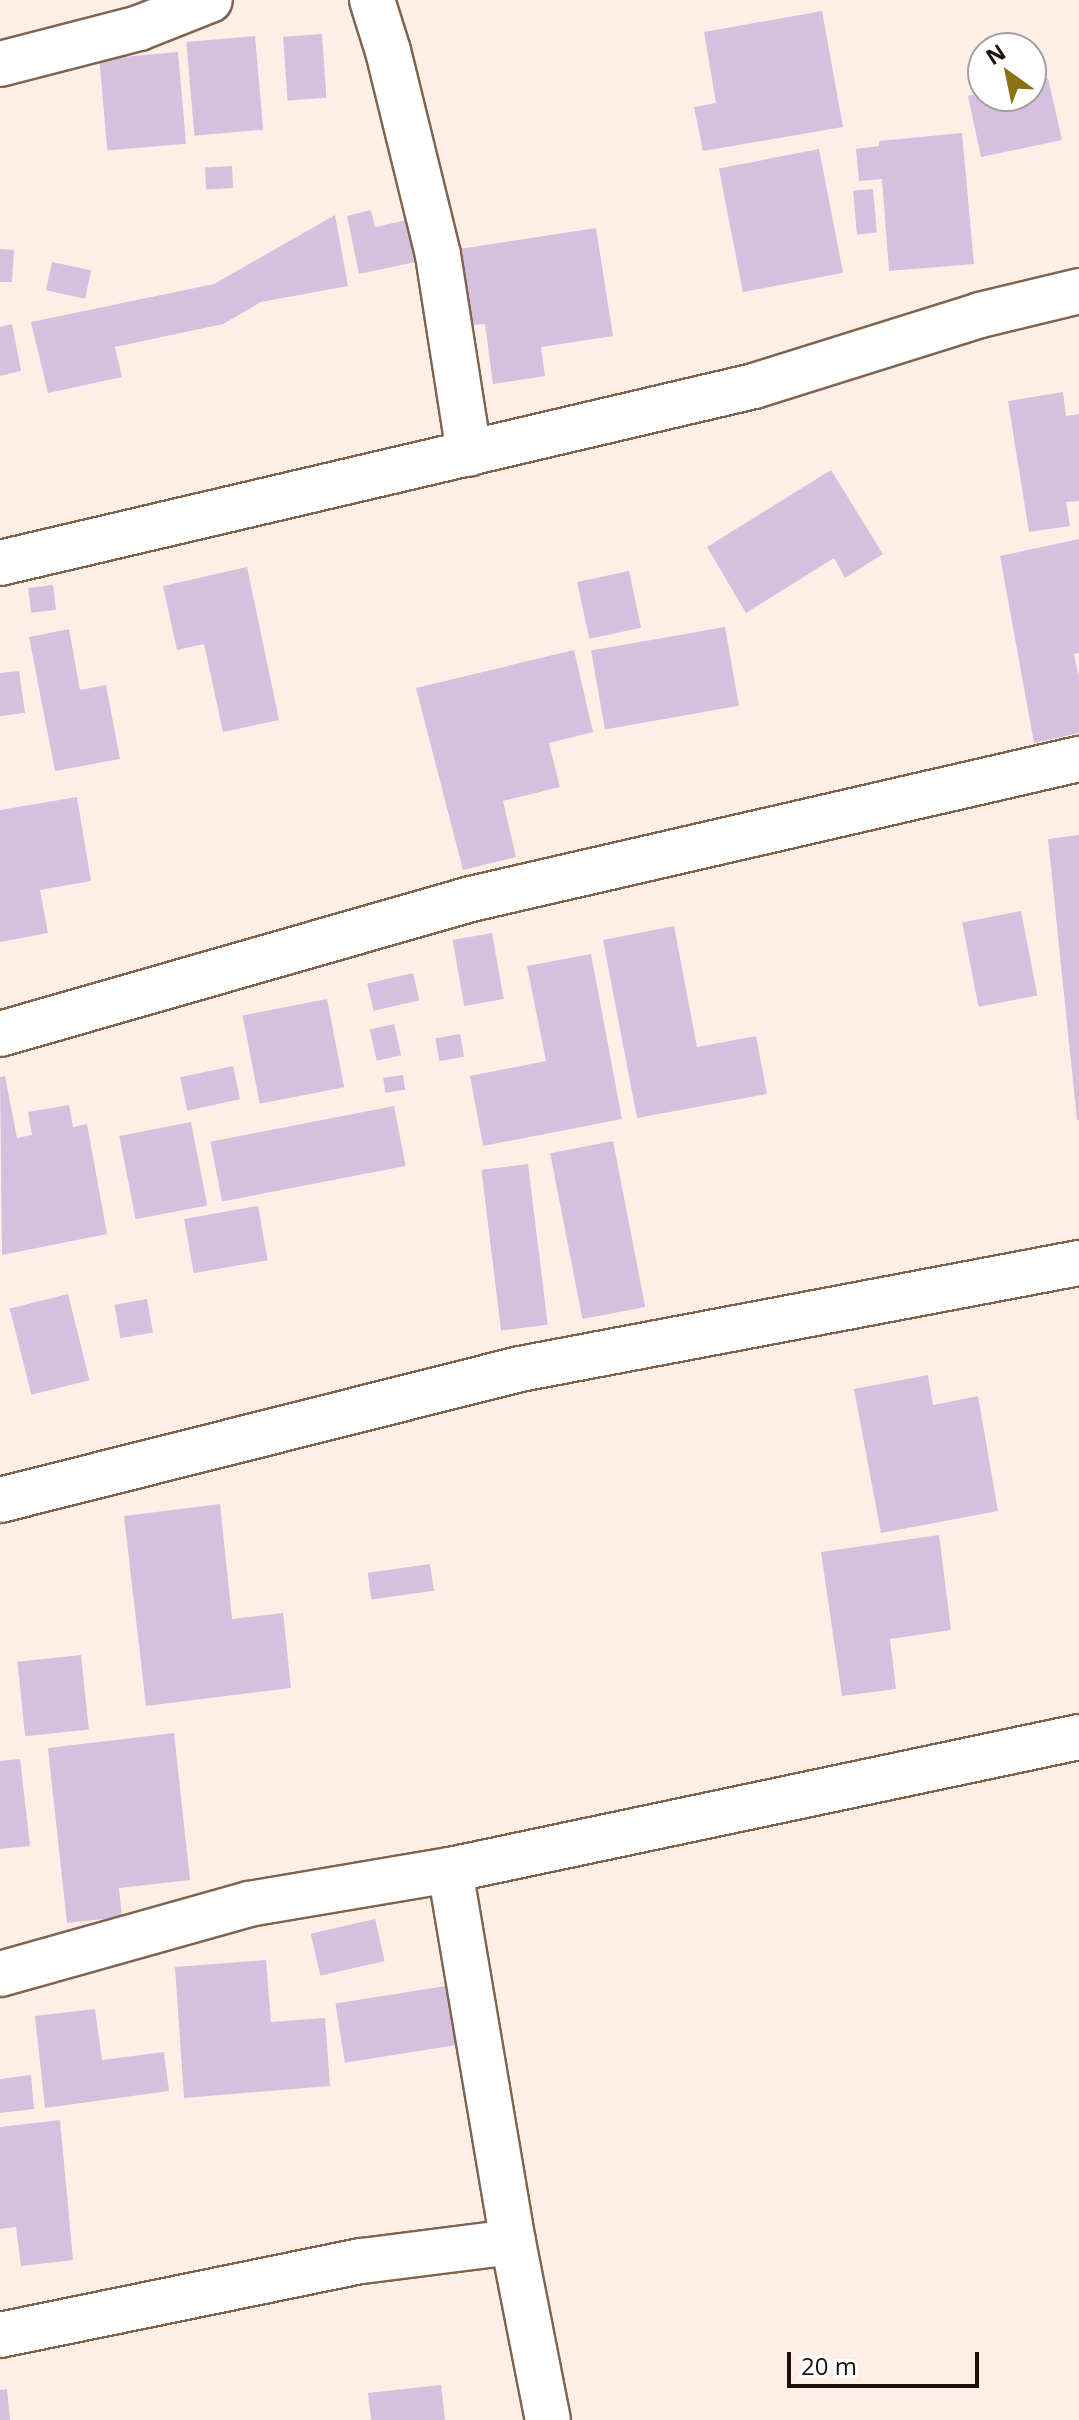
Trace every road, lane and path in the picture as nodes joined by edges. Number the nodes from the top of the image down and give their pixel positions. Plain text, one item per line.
1 (210, 0) edge
2 (372, 0) edge
3 (0, 64) edge
4 (1079, 291) edge
5 (469, 454) junction
6 (0, 563) edge
7 (1079, 759) edge
8 (0, 1034) edge
9 (1079, 1263) edge
10 (0, 1500) edge
11 (1079, 1737) edge
12 (450, 1870) junction
13 (0, 1974) edge
14 (513, 2242) junction
15 (0, 2335) edge
16 (548, 2420) edge

1 - 3 street
2 - 5 street
4 - 5 street
5 - 6 street
7 - 8 street
9 - 10 street
11 - 12 street
12 - 13 street
12 - 14 street
14 - 15 street
14 - 16 street

